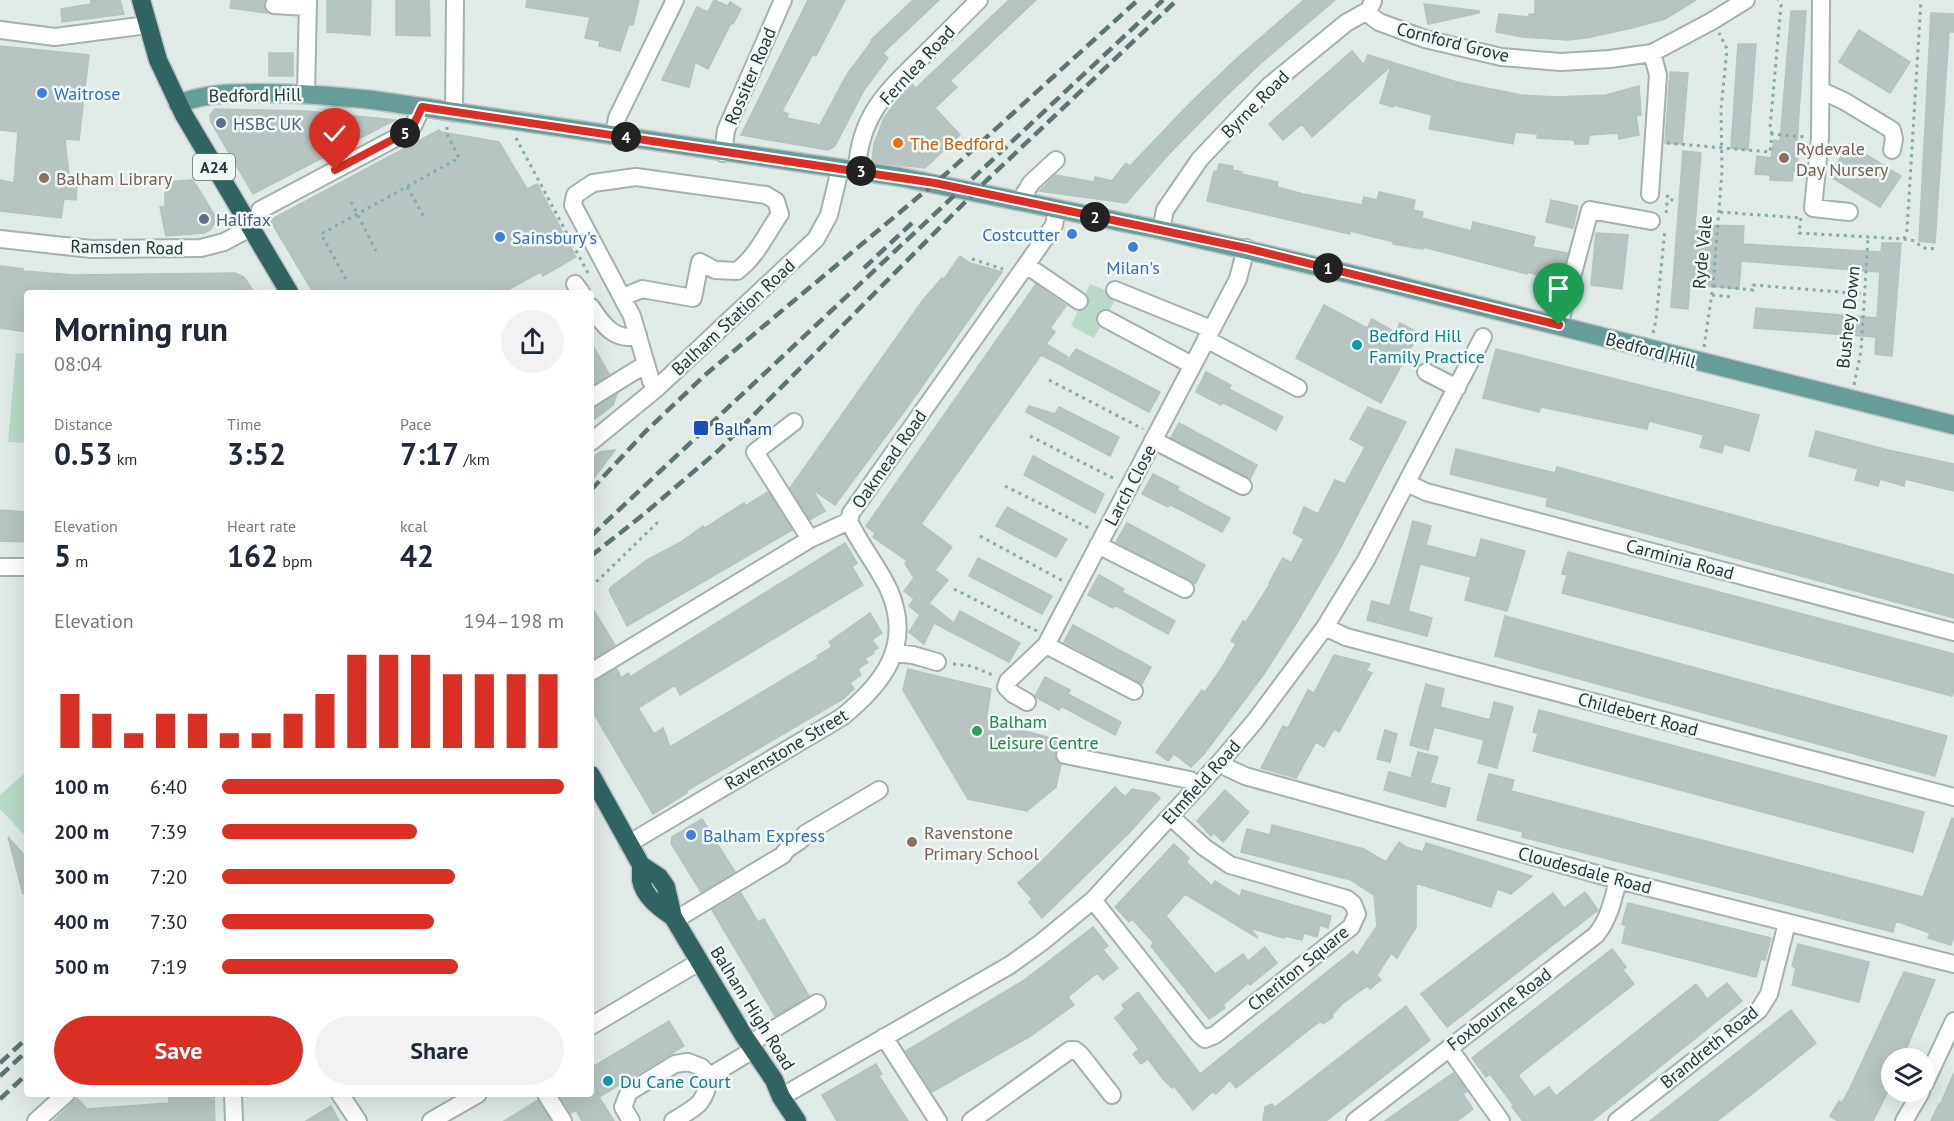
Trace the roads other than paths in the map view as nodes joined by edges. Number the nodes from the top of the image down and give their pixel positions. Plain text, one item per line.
1 (141, 0) edge
2 (455, 0) edge
3 (675, 0) edge
4 (783, 0) edge
5 (979, 0) edge
6 (1746, 0) edge
7 (1821, 0) edge
8 (307, 3) edge
9 (274, 5) dead end
10 (1371, 5) edge
11 (147, 25) junction
12 (0, 30) edge
13 (1652, 53) junction
14 (1822, 91) junction
15 (306, 93) junction
16 (178, 104) junction
17 (422, 107) junction
18 (450, 119) junction
19 (614, 135) junction
20 (1892, 150) dead end
21 (723, 153) junction
22 (1056, 160) dead end
23 (848, 170) junction
24 (1650, 194) road end
25 (1020, 201) junction
26 (1057, 209) junction
27 (260, 210) dead end
28 (1849, 212) dead end
29 (1650, 221) dead end
30 (250, 228) junction
31 (1161, 230) junction
32 (0, 239) edge
33 (1246, 248) junction
34 (1026, 265) junction
35 (288, 290) edge
36 (1115, 290) dead end
37 (623, 297) junction
38 (1079, 301) dead end
39 (594, 312) edge
40 (1106, 318) dead end
41 (1559, 325) junction
42 (1209, 334) junction
43 (638, 335) junction
44 (1483, 337) dead end
45 (646, 364) junction
46 (1192, 365) junction
47 (1426, 372) dead end
48 (657, 388) junction
49 (1298, 388) dead end
50 (1457, 388) junction
51 (594, 396) edge
52 (794, 422) dead end
53 (1954, 425) edge
54 (1154, 438) junction
55 (594, 440) edge
56 (1407, 483) junction
57 (1243, 486) dead end
58 (849, 521) junction
59 (810, 539) junction
60 (1101, 540) junction
61 (0, 567) edge
62 (24, 567) edge
63 (1185, 589) dead end
64 (1324, 627) junction
65 (1954, 632) edge
66 (1048, 641) junction
67 (895, 654) junction
68 (937, 662) road end
69 (594, 670) edge
70 (1134, 691) dead end
71 (1027, 702) dead end
72 (1065, 755) dead end
73 (1221, 761) junction
74 (594, 781) edge
75 (1198, 787) junction
76 (879, 790) dead end
77 (1954, 796) edge
78 (1171, 816) junction
79 (628, 844) junction
80 (1618, 880) junction
81 (1093, 900) junction
82 (674, 919) junction
83 (1787, 923) junction
84 (699, 962) junction
85 (1954, 964) edge
86 (817, 1003) dead end
87 (1954, 1021) edge
88 (594, 1024) edge
89 (884, 1037) junction
90 (751, 1047) junction
91 (1449, 1047) junction
92 (1935, 1062) edge
93 (710, 1076) junction
94 (1112, 1095) dead end
95 (63, 1097) edge
96 (233, 1097) edge
97 (342, 1097) edge
98 (473, 1097) edge
99 (548, 1097) edge
100 (781, 1097) junction
101 (1915, 1102) edge
102 (36, 1121) edge
103 (234, 1121) edge
104 (358, 1121) edge
105 (432, 1121) edge
106 (563, 1121) edge
107 (631, 1121) edge
108 (673, 1121) edge
109 (796, 1121) edge
110 (938, 1121) edge
111 (971, 1121) edge
112 (1355, 1121) edge
113 (1502, 1121) edge
114 (1617, 1121) edge
115 (1904, 1121) edge

1 - 11 highway, A24
2 - 18 street
3 - 19 street
4 - 21 street, Rossiter Road
5 - 23 street, Fernlea Road
6 - 13 street, Cornford Grove
7 - 14 street
8 - 9 street
8 - 15 street
10 - 13 street, Cornford Grove
10 - 31 street, Byrne Road
11 - 12 street
11 - 16 highway, A24
13 - 24 street
14 - 20 street
14 - 28 street
15 - 16 main road, Bedford Hill
15 - 17 main road, Bedford Hill
16 - 30 highway, A24
17 - 18 main road, Bedford Hill
17 - 27 street
18 - 19 main road, Bedford Hill
19 - 21 main road, Bedford Hill
21 - 23 main road, Bedford Hill
22 - 25 street
23 - 25 main road, Bedford Hill
23 - 48 street, Balham Station Road
25 - 26 main road, Bedford Hill
26 - 31 main road, Bedford Hill
26 - 34 street, Oakmead Road
29 - 41 street
30 - 32 street, Ramsden Road
30 - 35 highway, A24
31 - 33 main road, Bedford Hill
33 - 41 main road, Bedford Hill
33 - 42 street, Larch Close
34 - 38 street
34 - 58 street, Oakmead Road
36 - 42 street
37 - 37 street
37 - 43 street
39 - 43 street
40 - 46 street
41 - 53 main road, Bedford Hill
42 - 46 street, Larch Close
42 - 49 street
43 - 45 street
44 - 50 street, Elmfield Road
45 - 48 street
45 - 51 street
46 - 54 street, Larch Close
47 - 50 street
48 - 55 street, Balham Station Road
50 - 56 street, Elmfield Road
52 - 59 street
54 - 57 street
54 - 60 street, Larch Close
56 - 64 street, Elmfield Road
56 - 65 street, Carminia Road
58 - 59 street, Oakmead Road
58 - 67 street, Ravenstone Street
59 - 69 street, Oakmead Road
60 - 63 street
60 - 66 street, Larch Close
61 - 62 street
64 - 73 street, Elmfield Road
64 - 77 street, Childebert Road
66 - 70 street
66 - 71 street, Larch Close
67 - 68 street
67 - 79 street, Ravenstone Street
72 - 75 street
73 - 75 street, Elmfield Road
73 - 80 street, Cloudesdale Road
74 - 79 highway, Balham High Road
75 - 78 street, Elmfield Road
76 - 82 street
78 - 81 street, Elmfield Road
78 - 81 street, Cheriton Square
79 - 82 highway, Balham High Road
80 - 83 street, Cloudesdale Road
80 - 91 street, Foxbourne Road
81 - 89 street, Elmfield Road
82 - 84 highway, Balham High Road
83 - 85 street, Cloudesdale Road
83 - 114 street, Brandreth Road
84 - 88 street
84 - 90 highway, Balham High Road
86 - 90 street
87 - 92 street
89 - 100 street, Elmfield Road
89 - 110 street
90 - 93 street
90 - 100 highway, Balham High Road
91 - 112 street, Foxbourne Road
91 - 113 street
93 - 107 street
93 - 108 street
94 - 111 street
95 - 102 street
96 - 103 street
97 - 104 street
98 - 105 street
99 - 106 street
100 - 109 highway, Balham High Road
101 - 115 street

